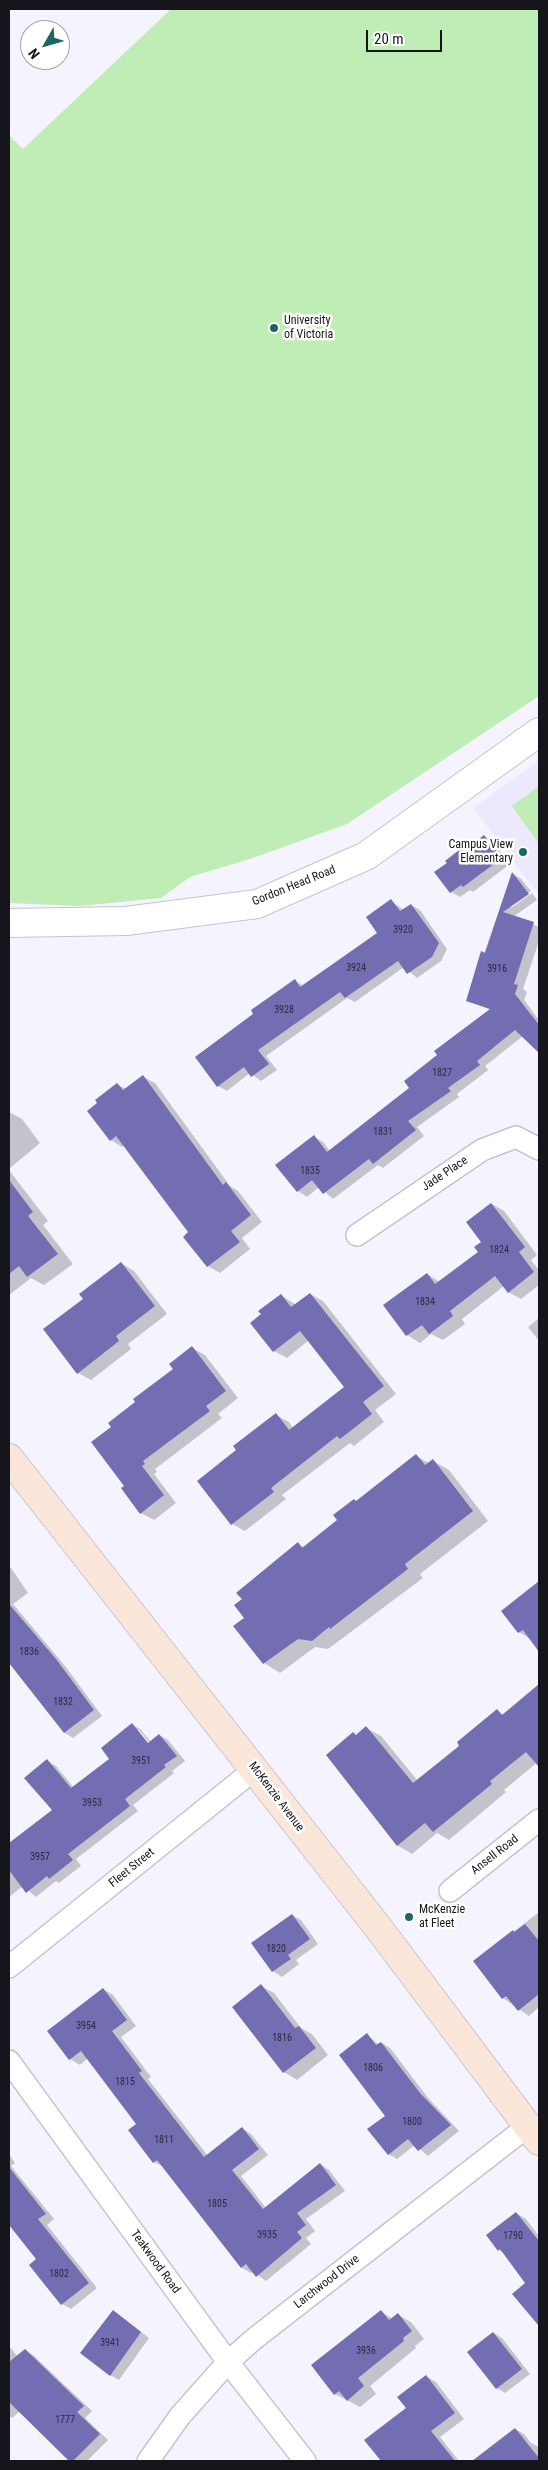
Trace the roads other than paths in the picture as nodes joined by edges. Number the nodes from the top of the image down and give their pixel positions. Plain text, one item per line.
1 (539, 732) edge
2 (9, 923) edge
3 (539, 1150) edge
4 (357, 1235) dead end
5 (9, 1458) edge
6 (255, 1769) junction
7 (539, 1820) edge
8 (450, 1891) dead end
9 (9, 1967) edge
10 (9, 2061) edge
11 (533, 2133) edge
12 (228, 2362) junction
13 (148, 2461) edge
14 (305, 2461) edge

1 - 2 street, Gordon Head Road
3 - 4 street, Jade Place
5 - 6 main road, McKenzie Avenue
6 - 9 street, Fleet Street
6 - 11 main road, McKenzie Avenue
7 - 8 street, Ansell Road
10 - 12 street, Teakwood Road
11 - 12 street, Larchwood Drive
12 - 13 street, Larchwood Drive
12 - 14 street, Teakwood Road

